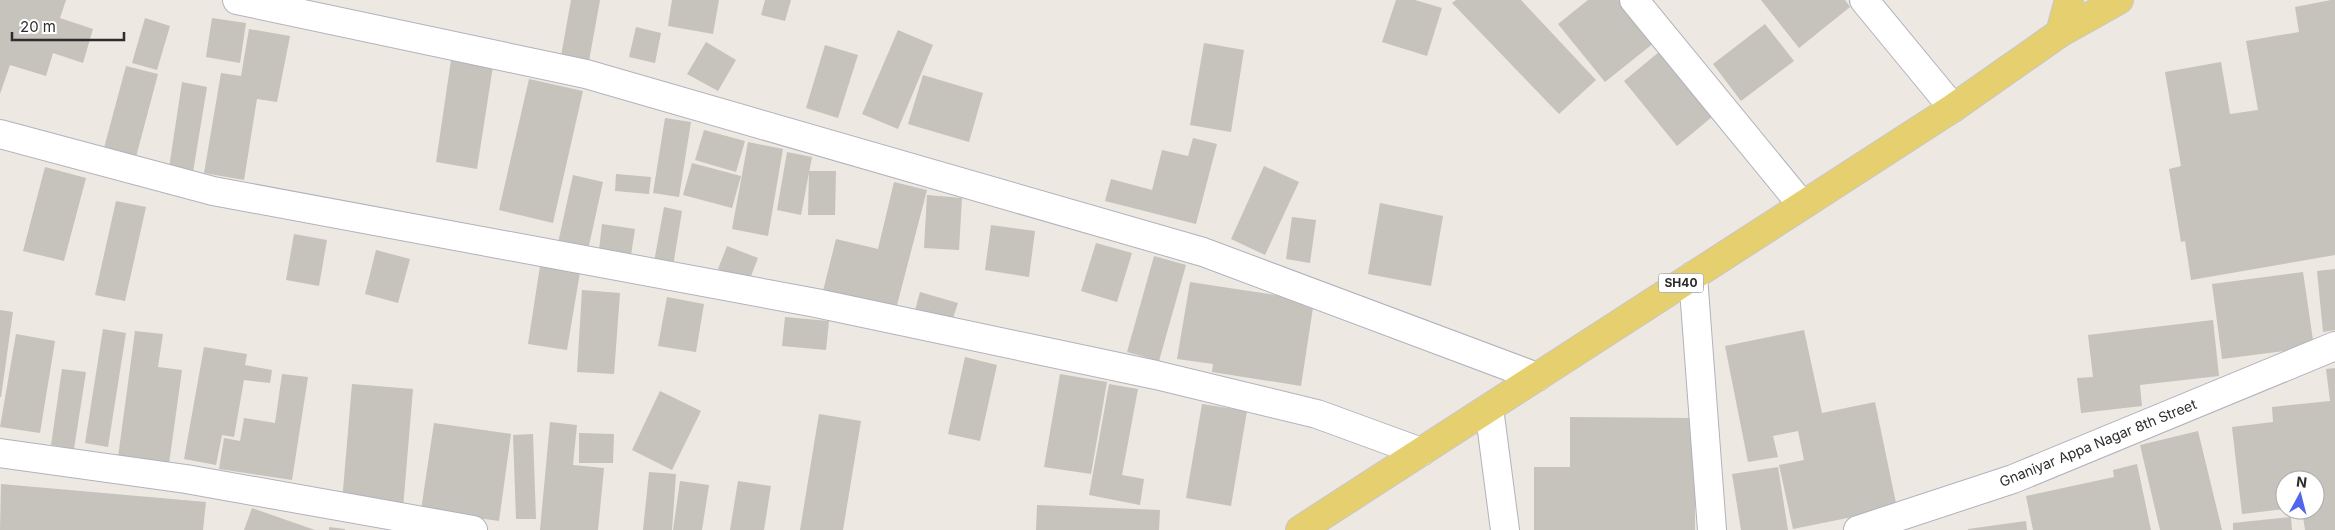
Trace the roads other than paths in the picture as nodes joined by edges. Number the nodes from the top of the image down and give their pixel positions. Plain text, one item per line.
1 (237, 0) edge
2 (1634, 0) edge
3 (1864, 0) edge
4 (2069, 0) edge
5 (2119, 0) edge
6 (2060, 33) junction
7 (1953, 108) junction
8 (0, 134) edge
9 (1802, 205) junction
10 (1693, 276) junction
11 (2335, 346) edge
12 (1537, 377) junction
13 (1489, 408) junction
14 (1421, 452) junction
15 (0, 453) edge
16 (1304, 529) edge
17 (473, 530) edge
18 (1505, 530) edge
19 (1712, 530) edge
20 (1858, 530) edge

1 - 12 street
2 - 9 street
3 - 7 street
4 - 6 main road
5 - 6 main road, SH40
6 - 7 main road, SH40
7 - 9 main road, SH40
8 - 14 street
9 - 10 main road, SH40
10 - 12 main road, SH40
10 - 19 street
11 - 20 street, Gnaniyar Appa Nagar 8th Street
12 - 13 main road, SH40
13 - 14 main road, SH40
13 - 18 street
14 - 16 main road, SH40
15 - 17 street

